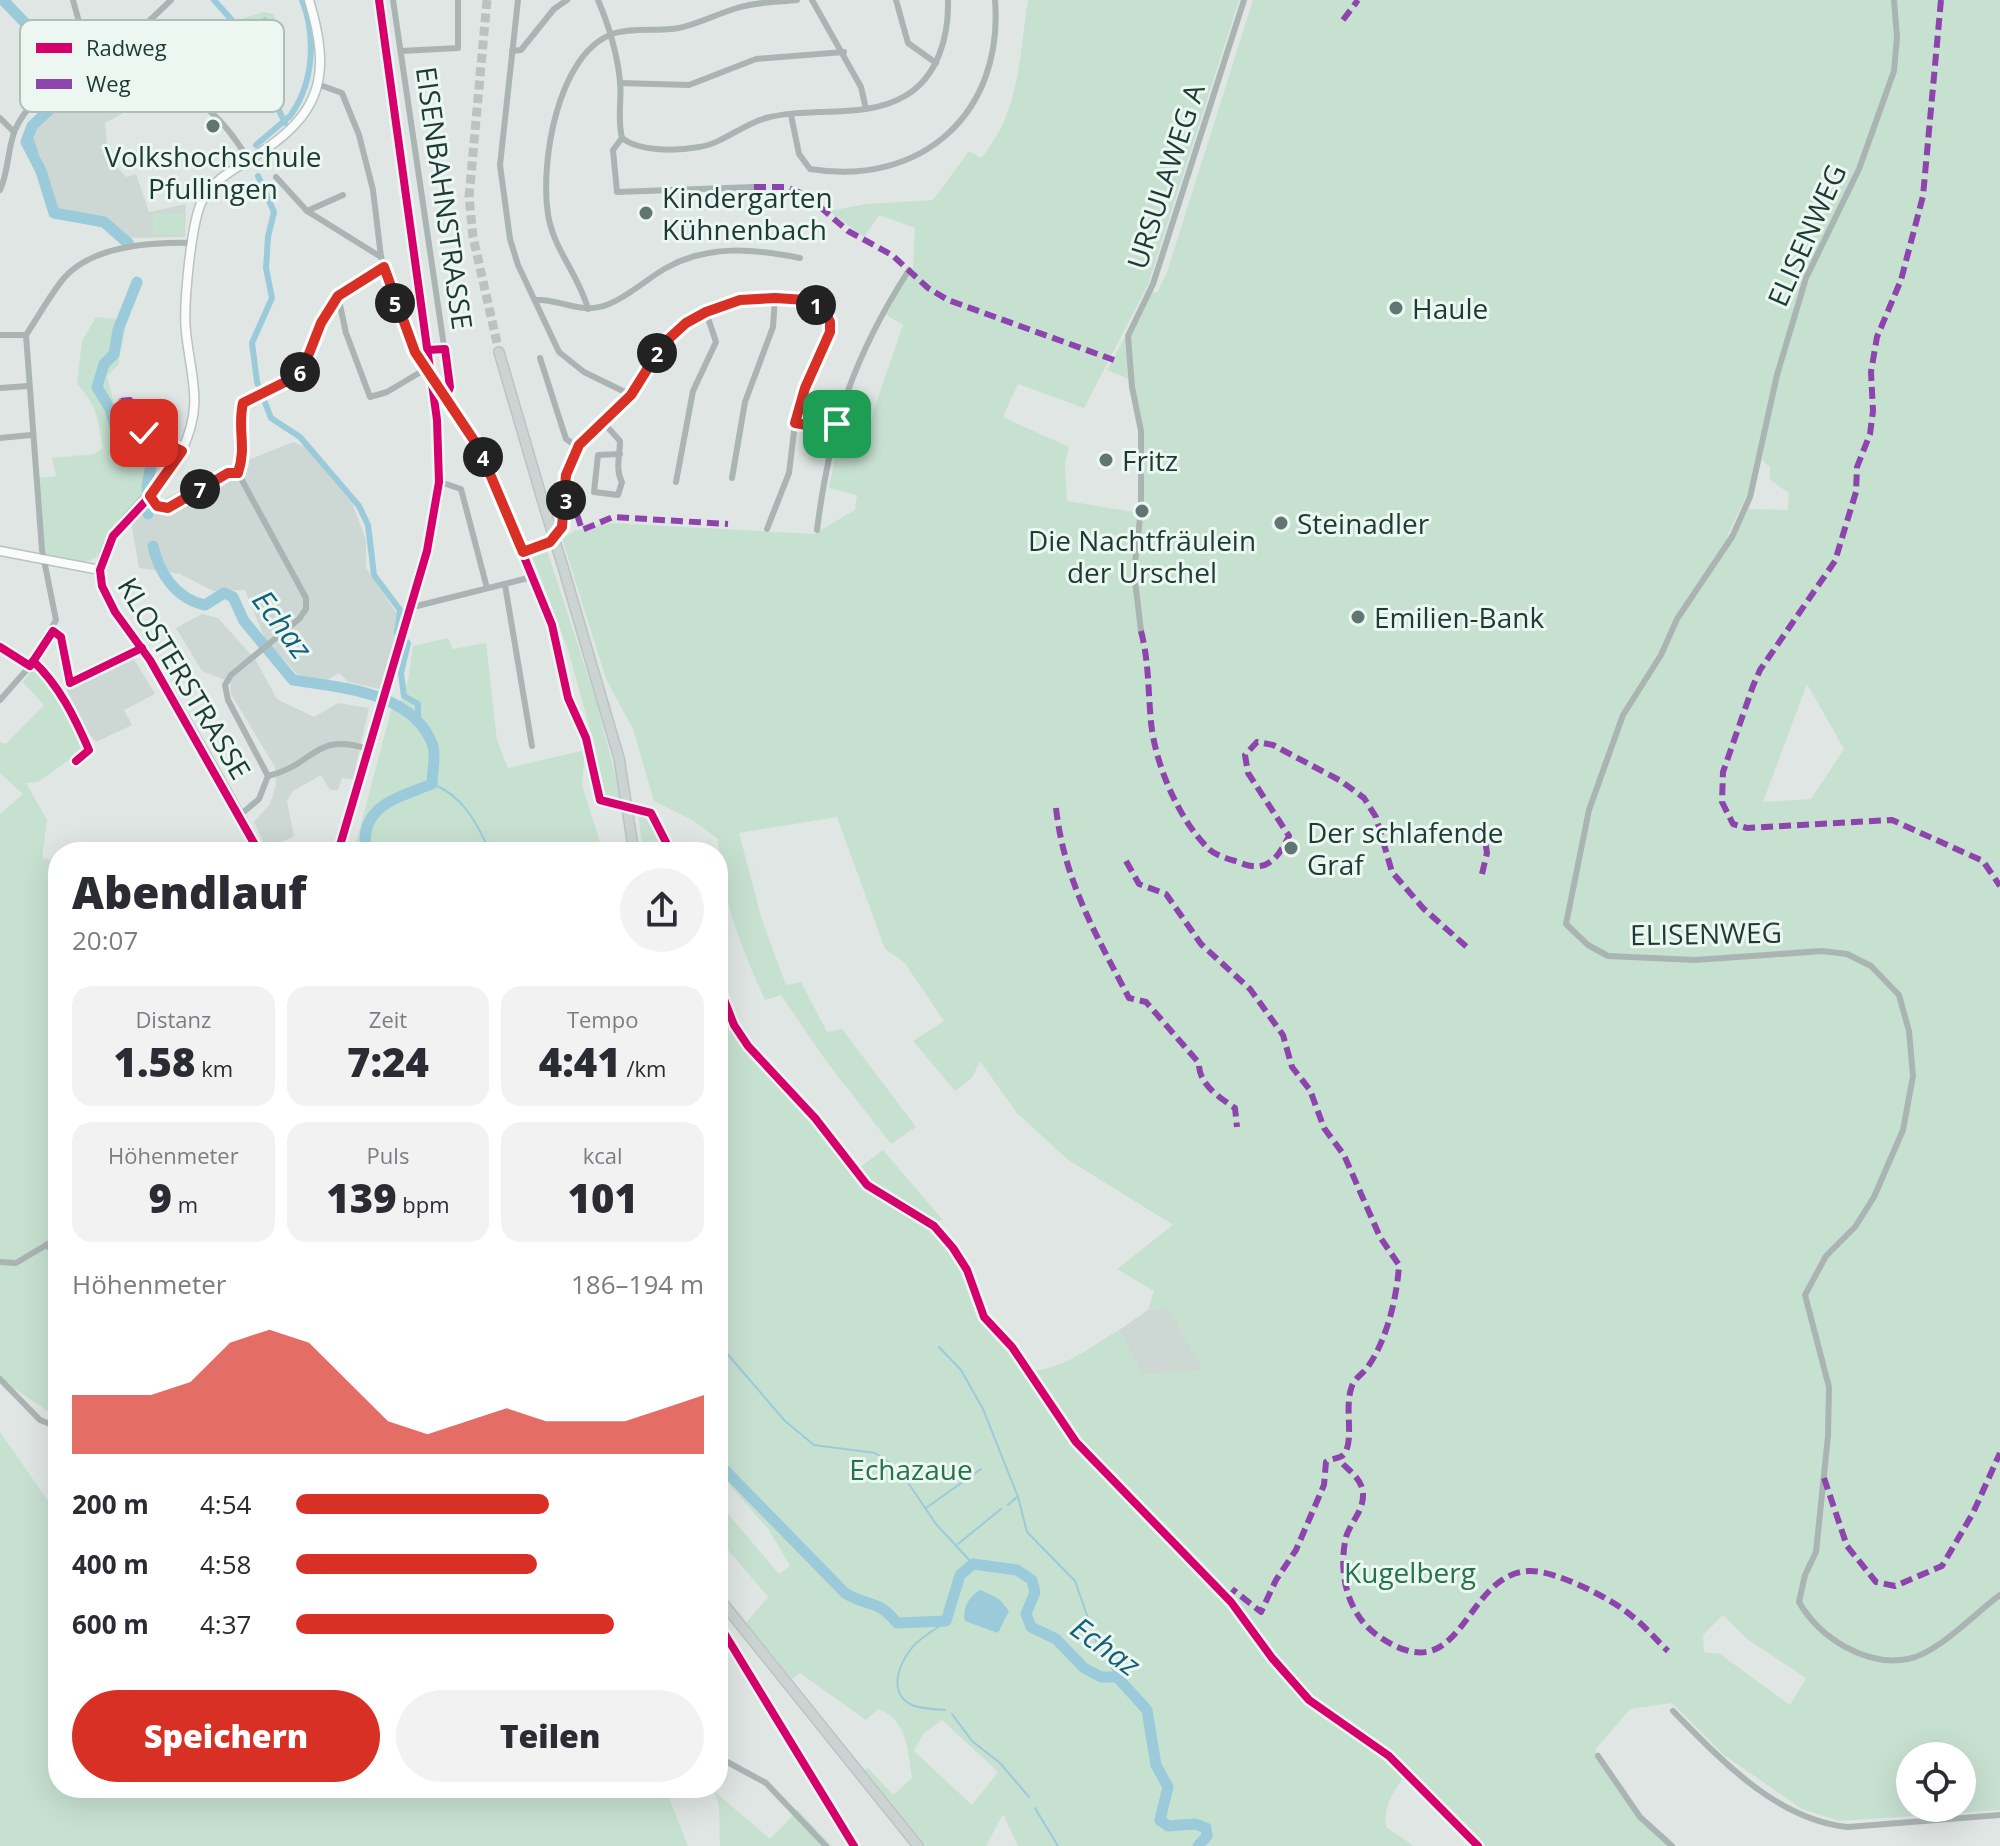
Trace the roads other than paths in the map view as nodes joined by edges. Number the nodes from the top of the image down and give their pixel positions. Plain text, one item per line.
1 (73, 0) edge
2 (171, 0) edge
3 (309, 0) edge
4 (393, 0) edge
5 (458, 0) edge
6 (518, 0) edge
7 (567, 0) edge
8 (598, 0) edge
9 (797, 0) edge
10 (812, 0) edge
11 (896, 0) edge
12 (948, 0) edge
13 (995, 0) edge
14 (1244, 0) edge
15 (1894, 0) edge
16 (79, 20) edge
17 (150, 20) edge
18 (612, 34) junction
19 (401, 51) junction
20 (512, 51) junction
21 (844, 52) junction
22 (936, 63) junction
23 (620, 83) junction
24 (320, 85) junction
25 (866, 109) junction
26 (25, 112) edge
27 (210, 112) edge
28 (791, 115) junction
29 (0, 118) edge
30 (14, 132) junction
31 (622, 138) junction
32 (249, 160) junction
33 (276, 177) dead end
34 (754, 187) dead end
35 (0, 190) edge
36 (343, 195) dead end
37 (307, 211) junction
38 (193, 243) junction
39 (381, 257) junction
40 (800, 258) dead end
41 (384, 267) junction
42 (909, 270) dead end
43 (338, 296) junction
44 (775, 298) junction
45 (536, 300) junction
46 (588, 309) junction
47 (706, 312) junction
48 (878, 317) junction
49 (886, 321) dead end
50 (0, 335) edge
51 (26, 335) junction
52 (499, 352) tunnel mouth
53 (540, 358) dead end
54 (424, 370) junction
55 (28, 386) junction
56 (0, 388) edge
57 (129, 389) dead end
58 (631, 395) junction
59 (130, 400) junction
60 (121, 401) dead end
61 (445, 401) junction
62 (603, 422) junction
63 (795, 423) junction
64 (836, 430) junction
65 (31, 435) junction
66 (0, 438) edge
67 (578, 447) junction
68 (182, 451) junction
69 (620, 454) junction
70 (238, 473) junction
71 (732, 478) dead end
72 (676, 482) dead end
73 (443, 483) dead end
74 (153, 493) junction
75 (767, 529) dead end
76 (817, 530) dead end
77 (0, 551) edge
78 (523, 552) junction
79 (43, 560) junction
80 (100, 570) junction
81 (532, 577) junction
82 (505, 585) junction
83 (487, 588) junction
84 (417, 606) dead end
85 (53, 631) junction
86 (1141, 631) dead end
87 (0, 647) edge
88 (142, 648) junction
89 (30, 666) junction
90 (0, 700) edge
91 (532, 746) dead end
92 (589, 748) dead end
93 (368, 749) dead end
94 (268, 776) junction
95 (240, 815) junction
96 (254, 842) edge
97 (633, 842) edge
98 (46, 1245) edge
99 (0, 1262) edge
100 (0, 1379) edge
101 (48, 1423) edge
102 (2000, 1595) edge
103 (728, 1609) edge
104 (1673, 1711) dead end
105 (1598, 1756) dead end
106 (728, 1762) edge
107 (2000, 1815) edge
108 (826, 1846) edge
109 (918, 1846) edge
110 (1672, 1846) edge

1 - 16 street
2 - 17 street
3 - 24 main road
4 - 19 street, EISENBAHNSTRASSE
5 - 19 street
6 - 20 street
7 - 20 street
8 - 18 street
9 - 18 street
10 - 21 street
11 - 22 street
12 - 22 street
13 - 28 street
14 - 86 street, URSULAWEG A
15 - 102 street, ELISENWEG
18 - 23 street
18 - 46 street
19 - 61 street, EISENBAHNSTRASSE
20 - 45 street
21 - 23 street
21 - 25 street
22 - 25 street
23 - 31 street
24 - 32 main road, KLOSTERSTRASSE
24 - 39 street
25 - 28 street
26 - 30 street
27 - 32 street
28 - 31 street
29 - 30 street
30 - 35 street
31 - 34 street
32 - 38 main road, KLOSTERSTRASSE
33 - 37 street
36 - 37 street
37 - 39 street
38 - 51 street
38 - 68 main road, KLOSTERSTRASSE
39 - 41 street
40 - 46 street
41 - 43 street
41 - 54 street
42 - 48 street
43 - 54 street
43 - 70 street
44 - 47 street
44 - 63 street
44 - 71 street
45 - 46 street
45 - 58 street
47 - 58 street
47 - 72 street
48 - 49 street
48 - 64 street
50 - 51 street
51 - 55 street
52 - 97 main road, bridge
53 - 67 street
54 - 61 street
55 - 56 street
55 - 65 street
57 - 59 street
58 - 62 street
59 - 60 street
59 - 68 street
61 - 78 street
62 - 67 street
62 - 69 street
63 - 64 street
63 - 75 street
64 - 76 street
65 - 66 street
65 - 79 street
67 - 78 street
68 - 74 main road, KLOSTERSTRASSE
69 - 69 street
70 - 74 street
70 - 94 street
73 - 83 street
74 - 80 main road, KLOSTERSTRASSE
77 - 79 main road
78 - 81 street
79 - 80 main road
79 - 85 street
80 - 88 main road, KLOSTERSTRASSE
81 - 82 street
81 - 92 street
82 - 83 street
82 - 91 street
83 - 84 street
85 - 88 street
85 - 89 street
87 - 89 street
88 - 95 main road, KLOSTERSTRASSE
89 - 90 street
93 - 94 street
94 - 95 street
95 - 96 main road, KLOSTERSTRASSE
98 - 99 street
100 - 101 street
103 - 109 main road
104 - 107 street
105 - 110 street
106 - 108 street

